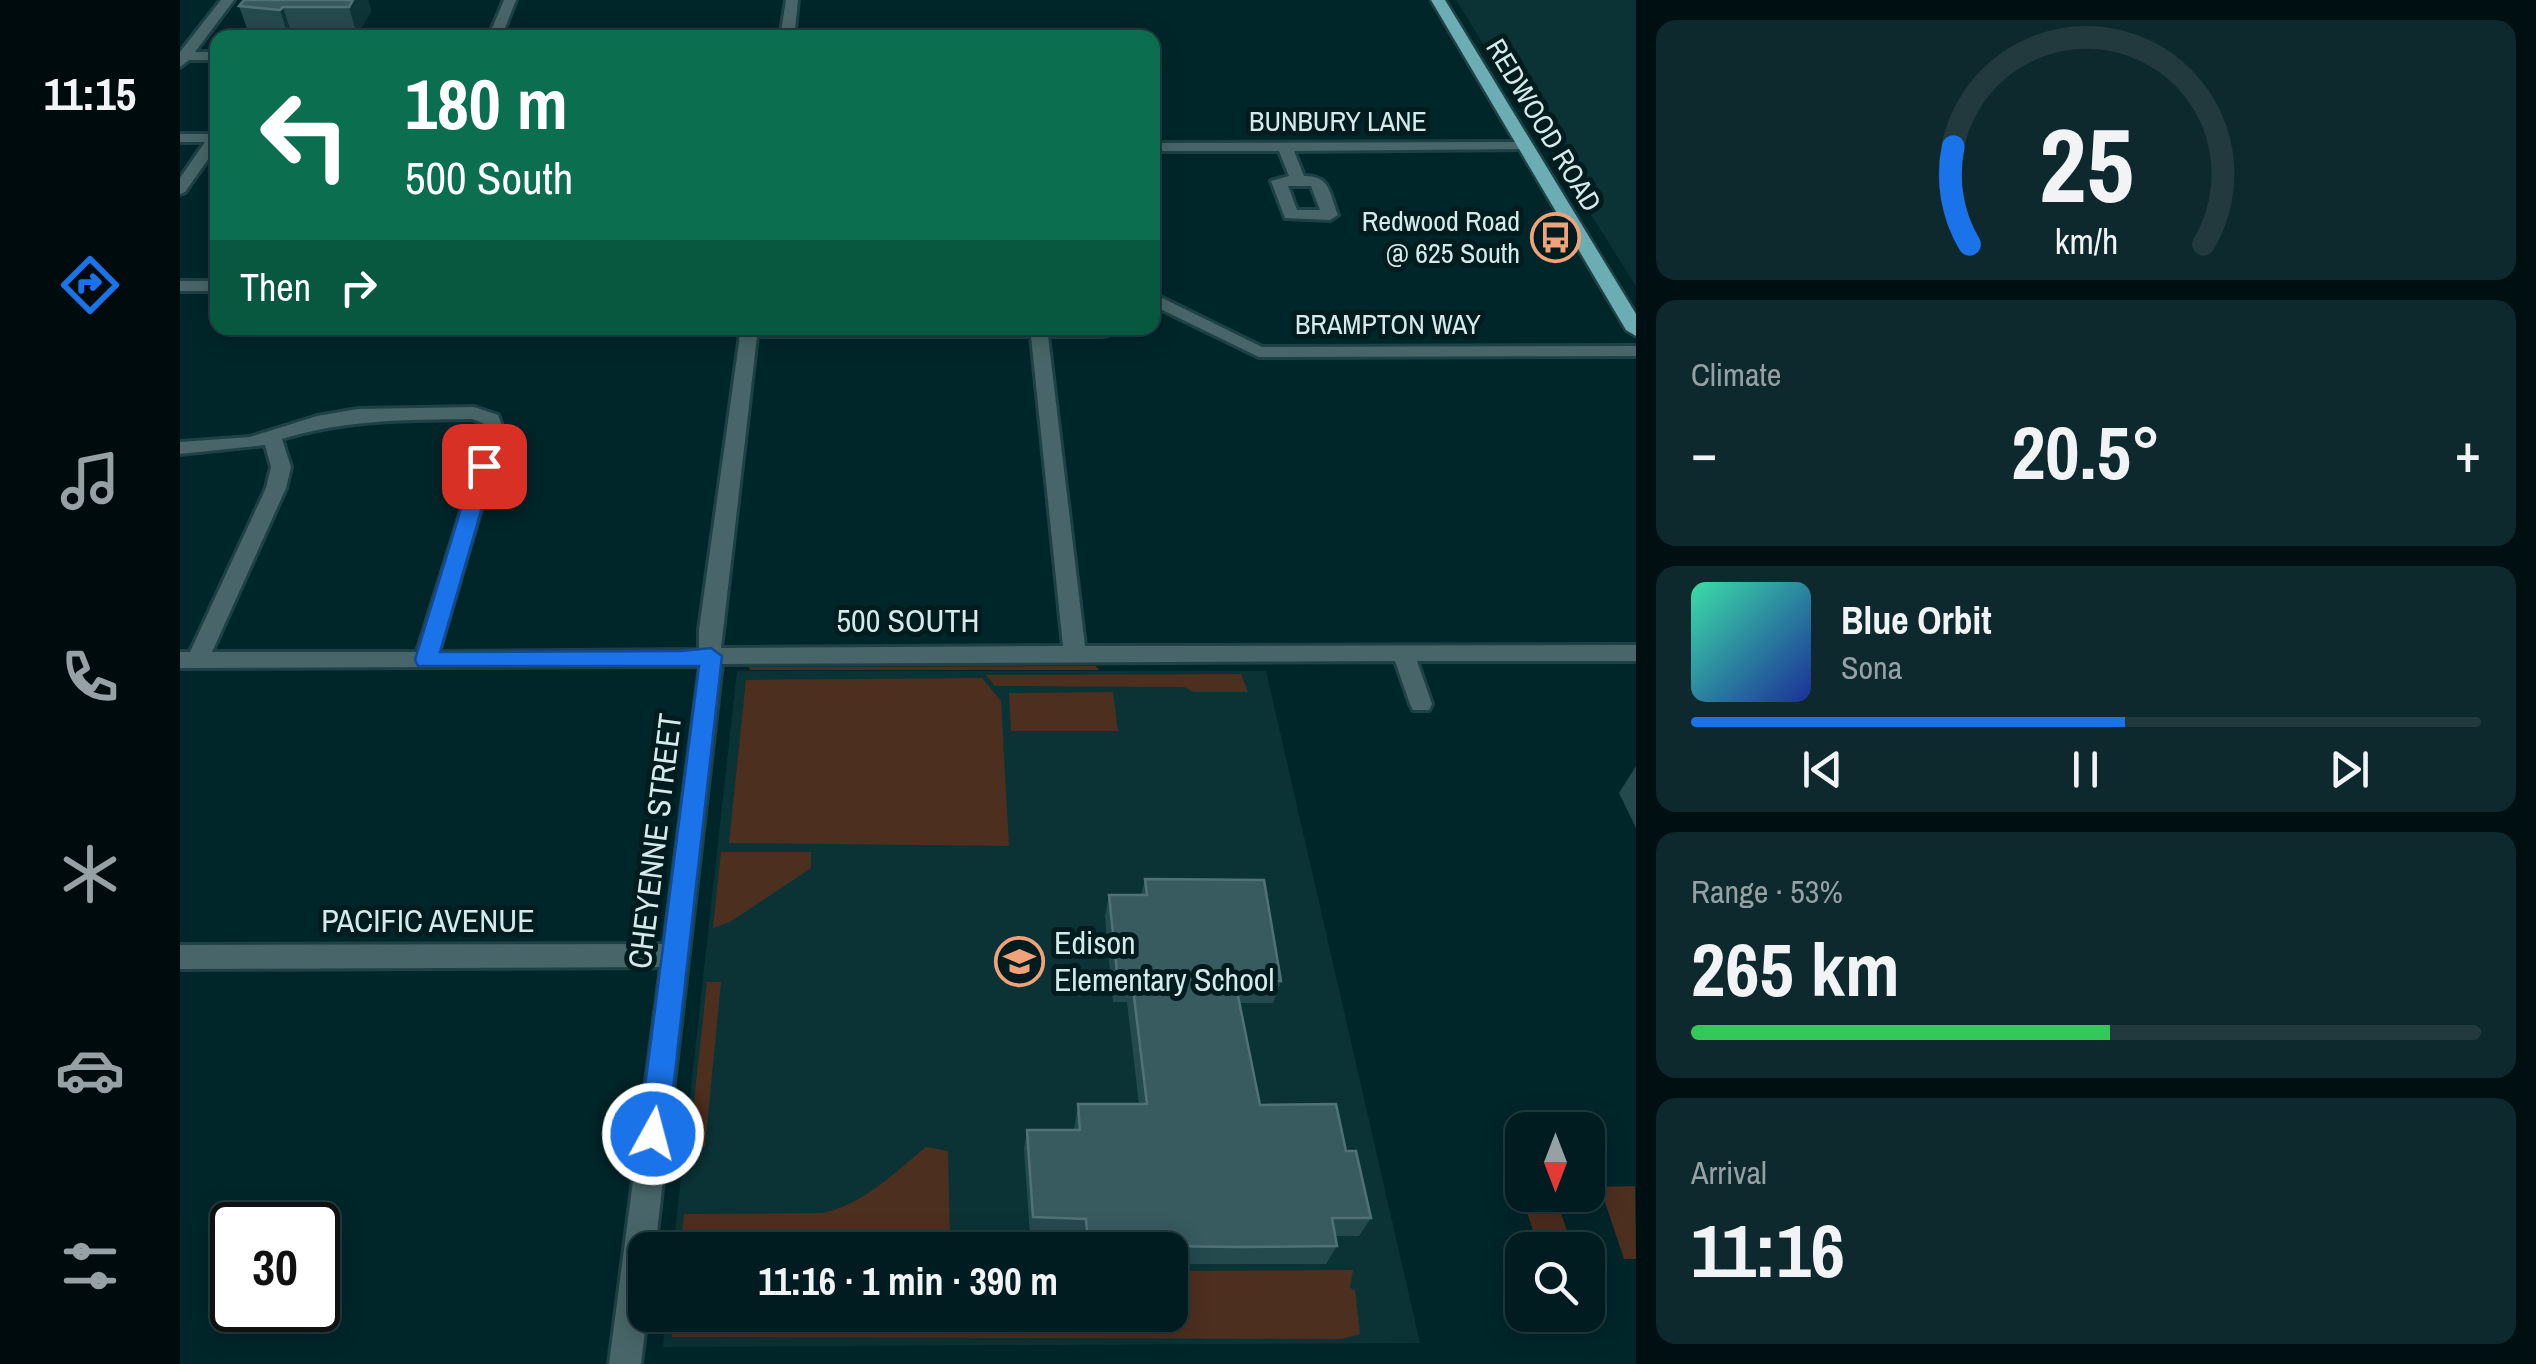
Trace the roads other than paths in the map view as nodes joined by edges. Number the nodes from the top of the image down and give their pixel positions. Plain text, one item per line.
1 (228, 0) edge
2 (510, 0) edge
3 (792, 0) edge
4 (1438, 0) edge
5 (497, 30) edge
6 (789, 30) edge
7 (210, 56) edge
8 (182, 58) edge
9 (180, 138) edge
10 (210, 138) edge
11 (210, 146) edge
12 (1160, 146) edge
13 (1285, 146) junction
14 (1523, 146) junction
15 (1298, 181) dead end
16 (180, 189) edge
17 (180, 286) edge
18 (210, 286) edge
19 (1160, 302) edge
20 (1636, 330) edge
21 (748, 335) edge
22 (1040, 335) edge
23 (1636, 351) edge
24 (272, 437) junction
25 (180, 448) edge
26 (1636, 653) edge
27 (1075, 654) junction
28 (1403, 654) junction
29 (711, 656) junction
30 (189, 660) edge
31 (426, 660) junction
32 (1420, 704) dead end
33 (676, 955) junction
34 (180, 957) edge
35 (624, 1364) edge

1 - 8 street
2 - 5 street
3 - 6 street
4 - 14 main road, REDWOOD ROAD
7 - 8 street
9 - 10 street
11 - 16 street
12 - 13 street, BUNBURY LANE
13 - 14 street, BUNBURY LANE
13 - 15 street
14 - 20 main road, REDWOOD ROAD
17 - 18 street
19 - 23 street, BRAMPTON WAY
21 - 29 street, CHEYENNE STREET
22 - 27 street
24 - 25 street
24 - 30 street
24 - 31 street
26 - 28 street, 500 SOUTH
27 - 28 street, 500 SOUTH
27 - 29 street, 500 SOUTH
28 - 32 street
29 - 31 street, 500 SOUTH
29 - 33 street, CHEYENNE STREET
30 - 31 street, 500 SOUTH
33 - 34 street, PACIFIC AVENUE
33 - 35 street, CHEYENNE STREET

